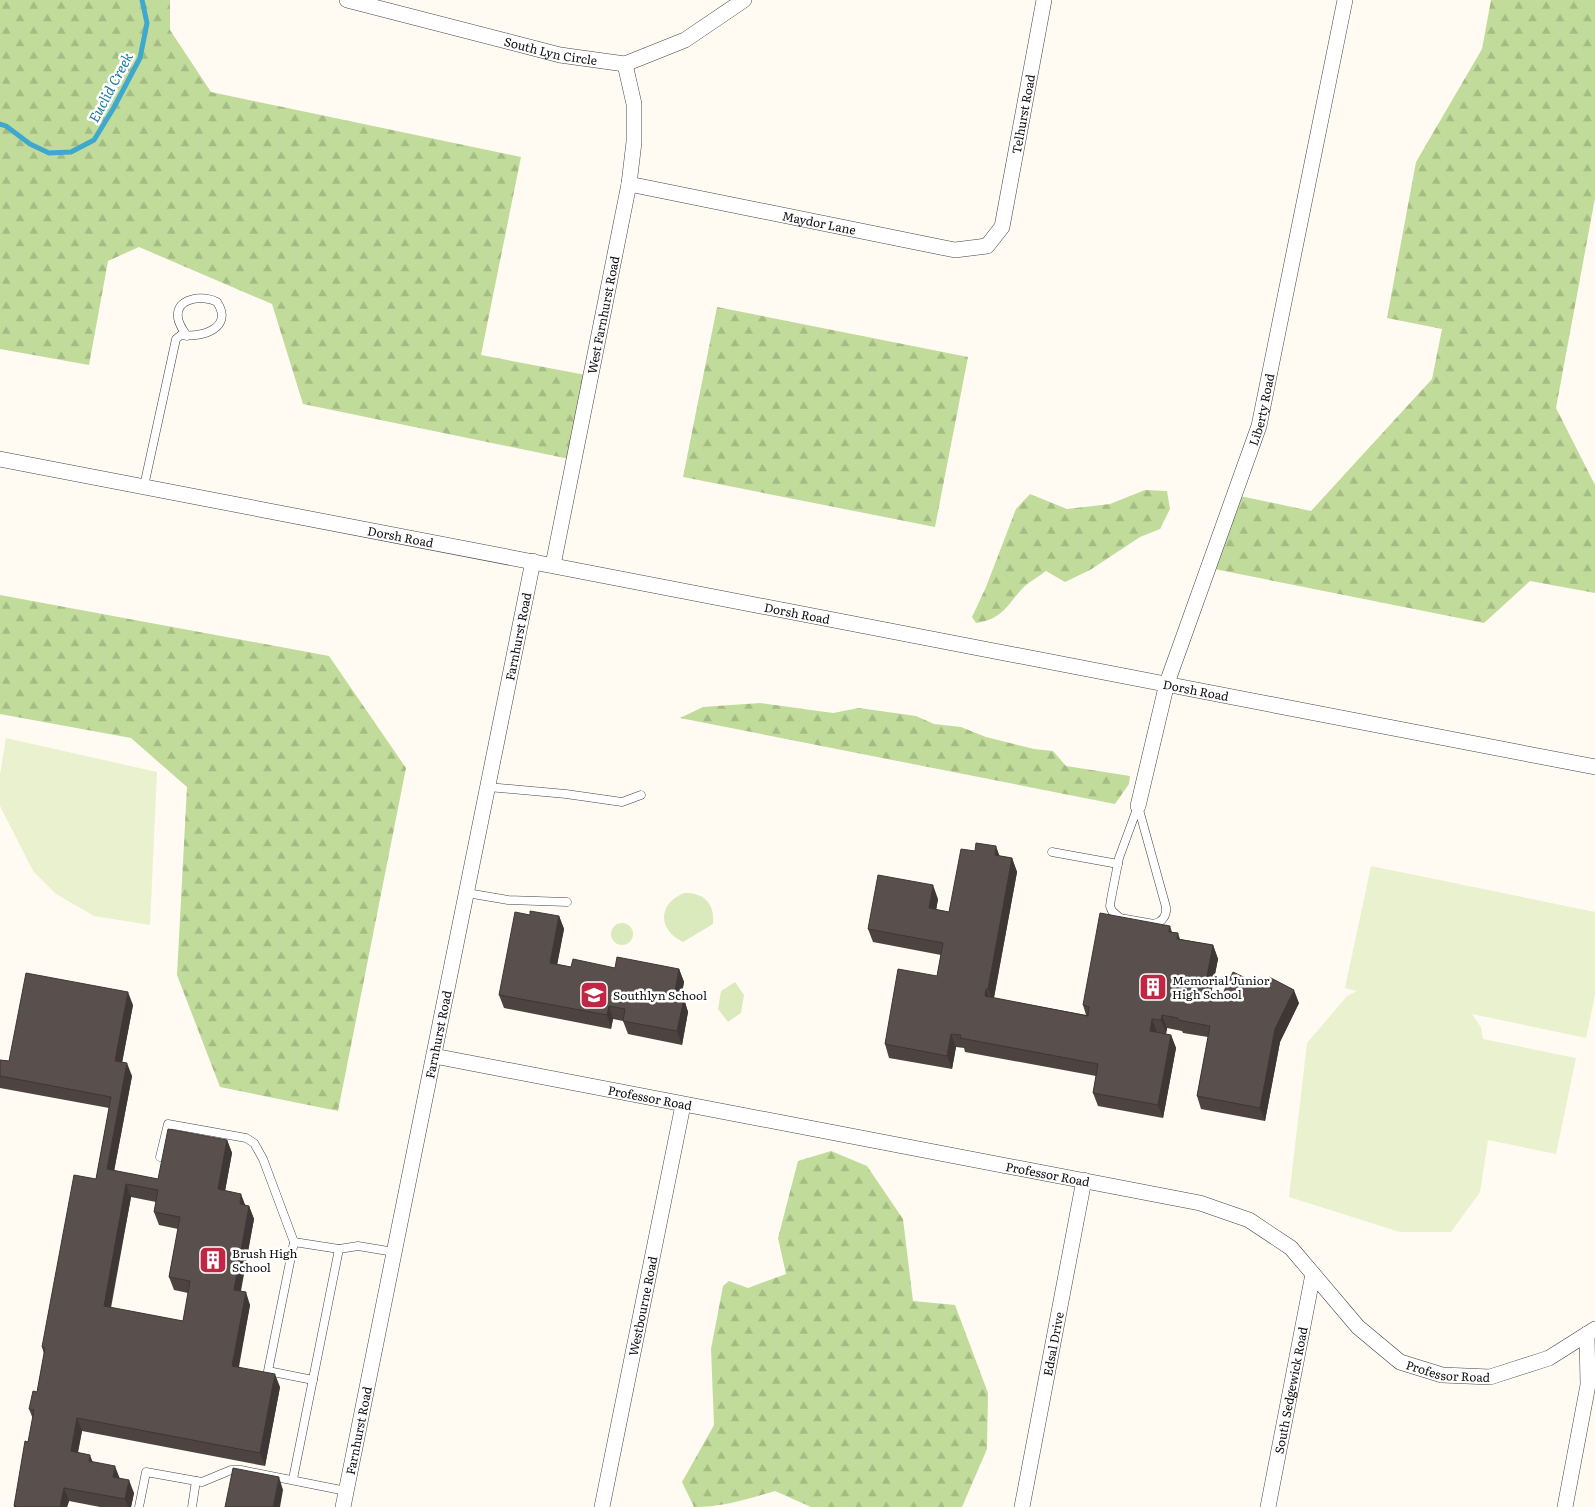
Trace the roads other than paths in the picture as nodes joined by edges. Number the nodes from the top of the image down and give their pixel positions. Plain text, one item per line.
1 (347, 0) edge
2 (744, 0) edge
3 (1044, 0) edge
4 (1345, 0) edge
5 (625, 64) junction
6 (629, 184) junction
7 (1002, 227) joint
8 (187, 336) junction
9 (0, 459) edge
10 (144, 486) junction
11 (533, 561) junction
12 (553, 565) junction
13 (1167, 684) junction
14 (1595, 766) edge
15 (488, 787) junction
16 (641, 795) dead end
17 (1138, 806) junction
18 (1052, 852) dead end
19 (1118, 864) junction
20 (467, 893) junction
21 (567, 902) dead end
22 (434, 1056) junction
23 (683, 1105) junction
24 (160, 1157) edge
25 (1084, 1180) junction
26 (294, 1242) junction
27 (339, 1249) junction
28 (394, 1252) junction
29 (1313, 1274) junction
30 (1591, 1331) edge
31 (313, 1380) junction
32 (293, 1479) junction
33 (196, 1481) junction
34 (346, 1491) junction
35 (140, 1507) edge
36 (192, 1507) edge
37 (343, 1507) edge
38 (602, 1507) edge
39 (1022, 1507) edge
40 (1268, 1507) edge
41 (1565, 1507) edge

1 - 5 street, South Lyn Circle
2 - 5 street
3 - 7 street, Telhurst Road
4 - 13 street, Liberty Road
5 - 6 street, West Farnhurst Road
6 - 7 street, Maydor Lane
6 - 12 street, West Farnhurst Road
8 - 8 lane
8 - 10 lane
9 - 10 street, Dorsh Road
10 - 11 street, Dorsh Road
11 - 12 street, Dorsh Road
11 - 15 street, Farnhurst Road
12 - 13 street, Dorsh Road
13 - 14 street, Dorsh Road
13 - 17 street, Liberty Road
15 - 16 lane
15 - 20 street, Farnhurst Road
17 - 19 lane
17 - 19 lane
18 - 19 lane
20 - 21 lane
20 - 22 street, Farnhurst Road
22 - 23 street, Professor Road
22 - 28 street, Farnhurst Road
23 - 25 street, Professor Road
23 - 38 street, Westbourne Road
24 - 26 lane
25 - 29 street, Professor Road
25 - 39 street, Edsal Drive
26 - 27 lane
26 - 31 lane
27 - 28 lane
27 - 31 lane
28 - 34 street, Farnhurst Road
29 - 30 street, Professor Road
29 - 40 street, South Sedgewick Road
30 - 41 street
31 - 32 lane
32 - 33 lane
32 - 34 lane
33 - 35 lane
33 - 36 lane
34 - 37 street, Farnhurst Road

